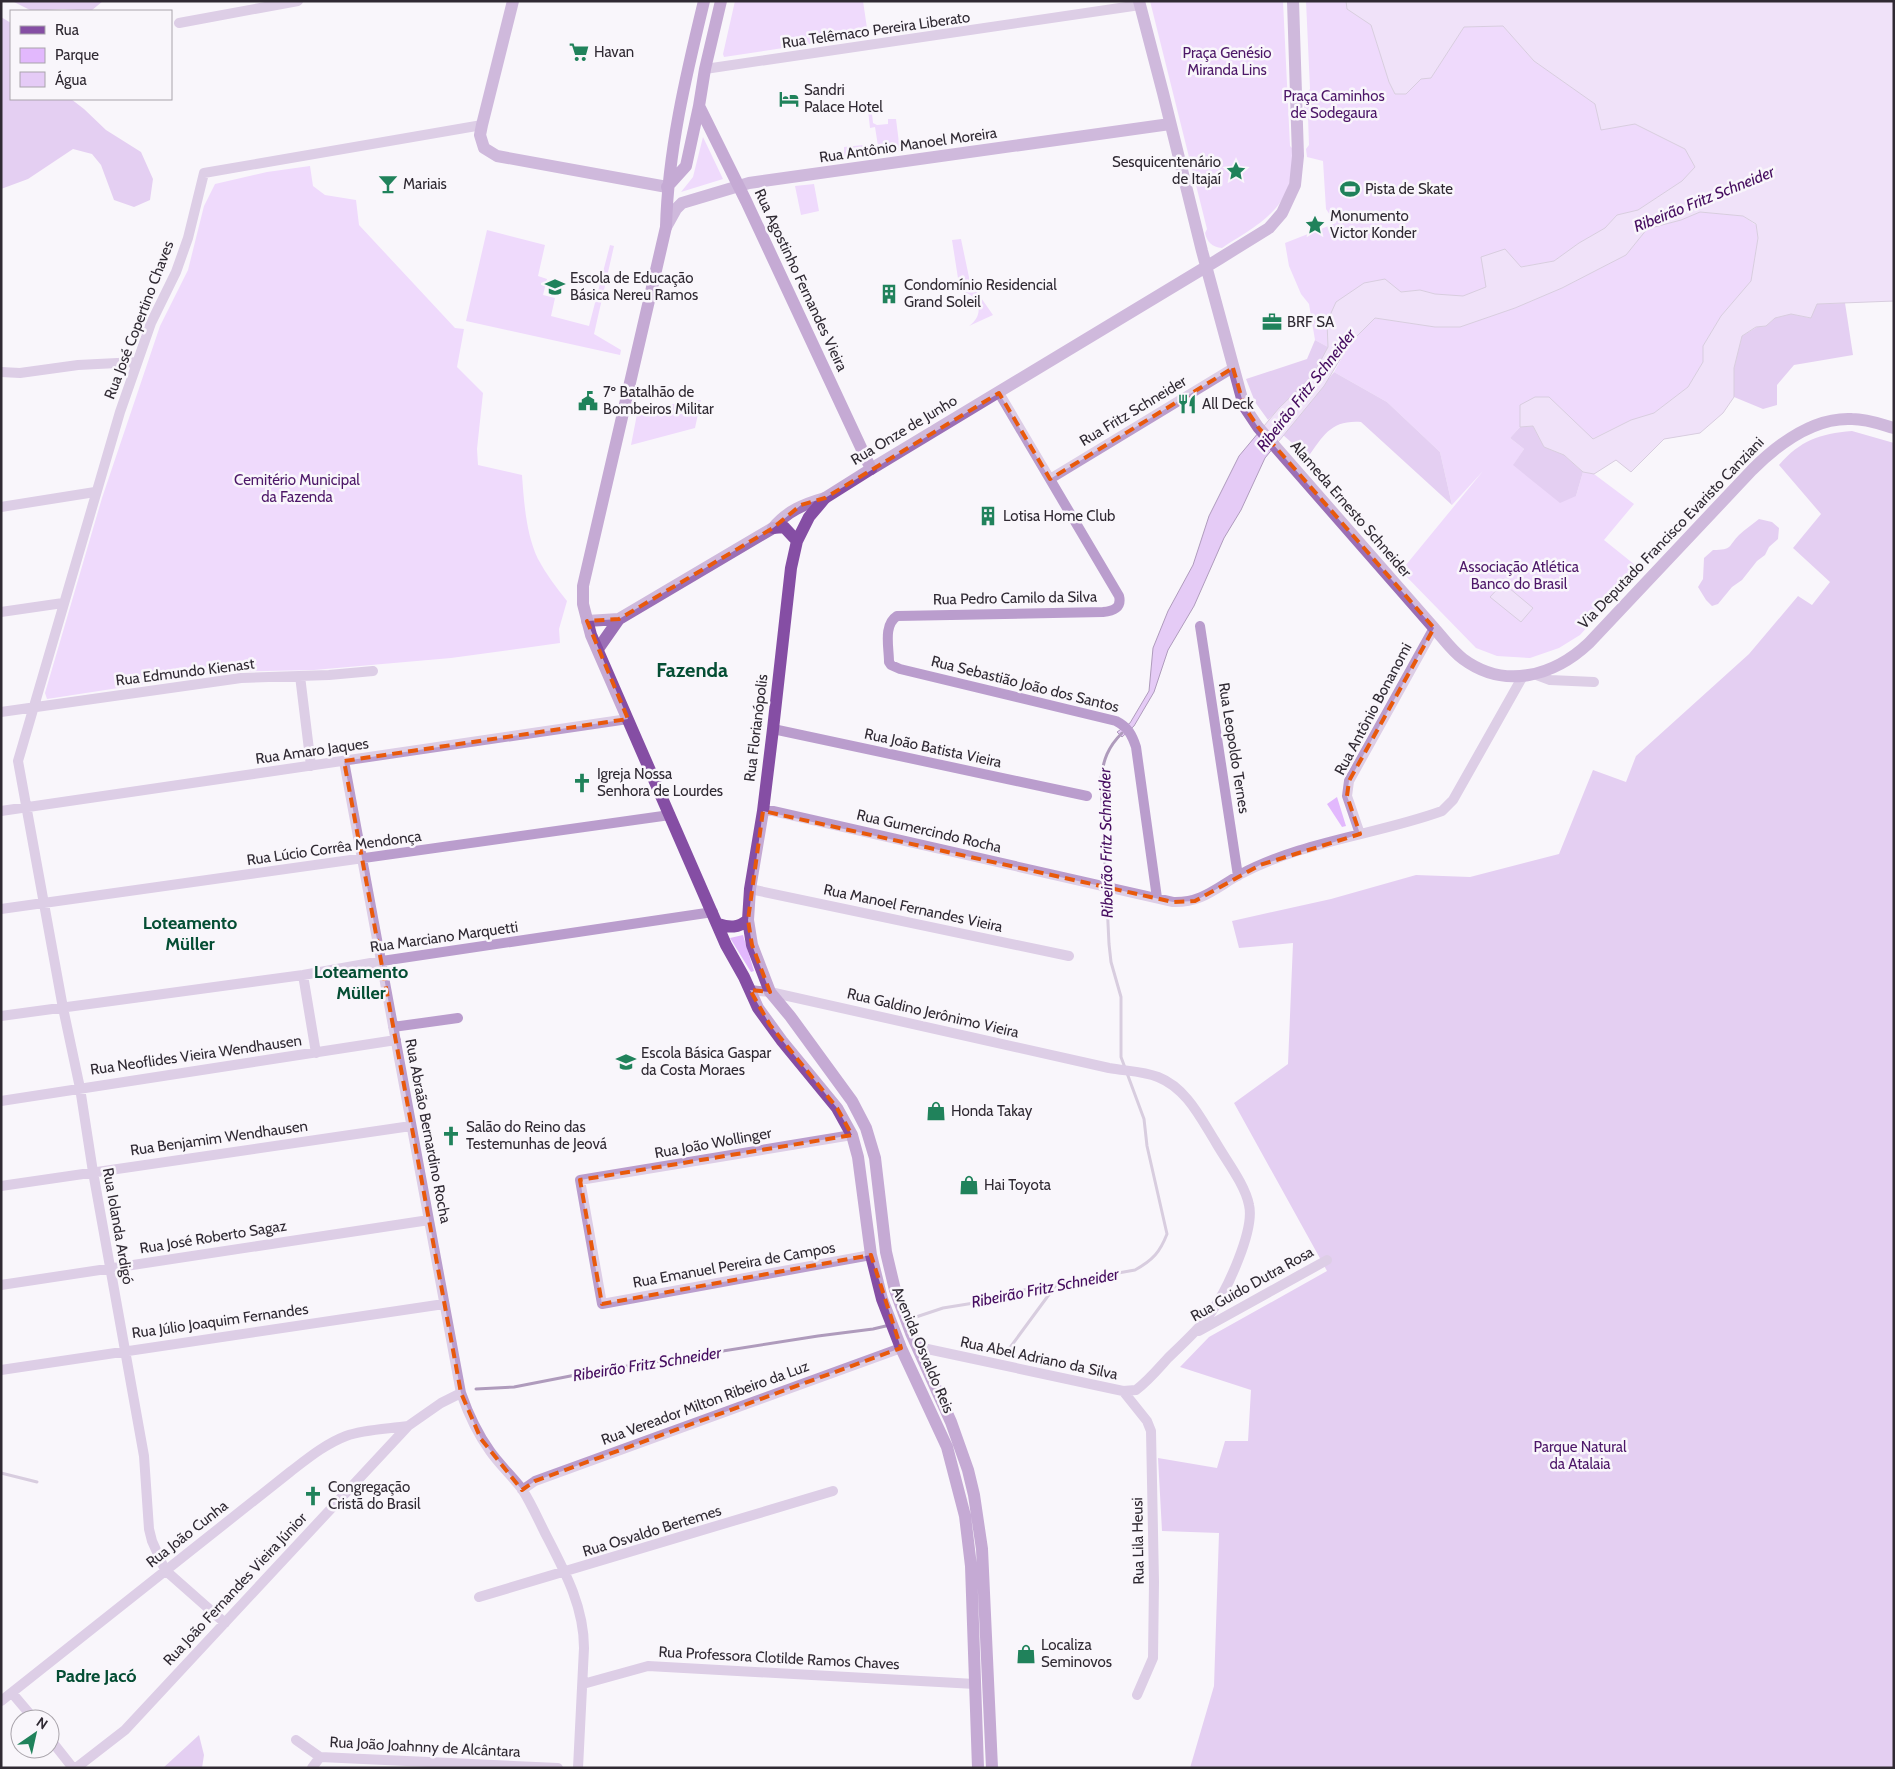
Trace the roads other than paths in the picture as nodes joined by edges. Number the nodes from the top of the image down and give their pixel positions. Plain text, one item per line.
1 (298, 1) edge
2 (513, 1) edge
3 (704, 1) edge
4 (721, 1) edge
5 (1293, 1) edge
6 (1139, 3) edge
7 (179, 23) dead end
8 (705, 69) junction
9 (699, 106) junction
10 (1170, 124) junction
11 (482, 125) junction
12 (738, 186) junction
13 (667, 187) junction
14 (666, 227) junction
15 (1206, 267) junction
16 (137, 362) junction
17 (1233, 368) junction
18 (1, 372) edge
19 (999, 392) junction
20 (1894, 428) edge
21 (871, 469) junction
22 (1050, 479) junction
23 (95, 492) junction
24 (824, 498) junction
25 (1, 507) edge
26 (773, 528) junction
27 (797, 541) junction
28 (64, 603) junction
29 (1, 612) edge
30 (619, 619) junction
31 (587, 621) junction
32 (1200, 626) dead end
33 (1434, 628) junction
34 (598, 649) junction
35 (891, 665) joint
36 (373, 670) dead end
37 (1528, 675) junction
38 (300, 676) junction
39 (1594, 682) dead end
40 (33, 707) junction
41 (1, 712) edge
42 (628, 719) junction
43 (773, 729) junction
44 (344, 761) junction
45 (311, 766) junction
46 (1087, 796) dead end
47 (26, 807) junction
48 (1, 811) edge
49 (763, 811) junction
50 (670, 815) junction
51 (1360, 834) junction
52 (364, 858) junction
53 (1238, 876) junction
54 (750, 889) junction
55 (1158, 898) junction
56 (44, 904) junction
57 (1, 909) edge
58 (715, 918) junction
59 (748, 920) junction
60 (1070, 956) dead end
61 (382, 961) junction
62 (303, 975) junction
63 (750, 990) junction
64 (770, 992) junction
65 (63, 1008) junction
66 (1, 1016) edge
67 (458, 1018) dead end
68 (393, 1027) junction
69 (396, 1040) junction
70 (316, 1053) junction
71 (1135, 1072) joint
72 (80, 1088) junction
73 (1, 1101) edge
74 (411, 1126) junction
75 (852, 1135) junction
76 (92, 1172) junction
77 (1, 1186) edge
78 (429, 1220) junction
79 (871, 1255) junction
80 (1327, 1260) dead end
81 (110, 1268) junction
82 (1, 1285) edge
83 (444, 1304) junction
84 (602, 1304) joint
85 (1192, 1335) junction
86 (899, 1343) junction
87 (918, 1347) junction
88 (125, 1350) junction
89 (1, 1370) edge
90 (1123, 1391) junction
91 (461, 1393) junction
92 (408, 1426) junction
93 (522, 1490) junction
94 (833, 1492) dead end
95 (165, 1570) junction
96 (566, 1572) junction
97 (479, 1597) dead end
98 (224, 1622) junction
99 (583, 1684) junction
100 (975, 1684) junction
101 (12, 1693) junction
102 (1137, 1695) dead end
103 (1, 1702) edge
104 (26, 1709) edge
105 (296, 1740) dead end
106 (60, 1751) edge
107 (320, 1757) junction
108 (75, 1768) edge
109 (312, 1768) edge
110 (558, 1768) edge
111 (578, 1768) edge
112 (978, 1768) edge
113 (992, 1768) edge

1 - 7 street
2 - 11 main road
3 - 13 main road, Avenida Osvaldo Reis
4 - 8 main road
5 - 15 main road, Rua Onze de Junho
6 - 8 street, Rua Telêmaco Pereira Liberato
6 - 10 main road, Alameda Ernesto Schneider
8 - 9 main road
9 - 12 main road, Rua Agostinho Fernandes Vieira
9 - 13 main road
10 - 12 main road, Rua Antônio Manoel Moreira
10 - 15 main road, Alameda Ernesto Schneider
11 - 13 main road
11 - 16 street, Rua José Copertino Chaves
12 - 14 main road, Rua Antônio Manoel Moreira
12 - 21 main road, Rua Agostinho Fernandes Vieira
13 - 14 main road, Avenida Osvaldo Reis
14 - 31 main road, Avenida Osvaldo Reis
15 - 17 main road, Alameda Ernesto Schneider
15 - 19 main road, Rua Onze de Junho
16 - 18 street
16 - 23 street, Rua José Copertino Chaves
17 - 22 street, Rua Fritz Schneider
17 - 33 main road, Alameda Ernesto Schneider
19 - 21 main road, Rua Onze de Junho
19 - 22 street, Rua Pedro Camilo da Silva
20 - 37 main road, Via Deputado Francisco Evaristo Canziani
21 - 24 main road, Rua Onze de Junho
22 - 35 street, Rua Pedro Camilo da Silva
23 - 25 street
23 - 28 street, Rua José Copertino Chaves
24 - 26 main road, Rua Onze de Junho
24 - 27 main road, Rua Florianópolis
26 - 27 main road
26 - 30 main road, Rua Onze de Junho
27 - 43 main road, Rua Florianópolis
28 - 29 street
28 - 40 street, Rua José Copertino Chaves
30 - 31 main road, Rua Onze de Junho
30 - 34 main road, Rua Onze de Junho
31 - 34 main road, Avenida Osvaldo Reis
32 - 53 street, Rua Leopoldo Ternes
33 - 37 main road, Alameda Ernesto Schneider
33 - 51 street, Rua Antônio Bonanomi
34 - 42 main road, Avenida Osvaldo Reis
35 - 55 street, Rua Sebastião João dos Santos
36 - 38 street, Rua Edmundo Kienast
37 - 39 street
37 - 51 street, Rua Gumercindo Rocha
38 - 40 street, Rua Edmundo Kienast
38 - 45 street
40 - 41 street, Rua Edmundo Kienast
40 - 47 street, Rua José Copertino Chaves
42 - 44 street, Rua Amaro Jaques
42 - 50 main road, Avenida Osvaldo Reis
43 - 46 street, Rua João Batista Vieira
43 - 49 main road, Rua Florianópolis
44 - 45 street, Rua Amaro Jaques
44 - 52 street, Rua Abraão Bernardino Rocha
45 - 47 street, Rua Amaro Jaques
47 - 48 street, Rua Amaro Jaques
47 - 56 street, Rua Iolanda Ardigó
49 - 54 main road, Rua Florianópolis
49 - 55 street, Rua Gumercindo Rocha
50 - 52 street, Rua Lúcio Corrêa Mendonça
50 - 58 main road, Avenida Osvaldo Reis
51 - 53 street, Rua Gumercindo Rocha
52 - 56 street, Rua Lúcio Corrêa Mendonça
52 - 61 street, Rua Abraão Bernardino Rocha
53 - 55 street, Rua Gumercindo Rocha
54 - 59 main road, Rua Florianópolis
54 - 60 street, Rua Manoel Fernandes Vieira
56 - 57 street, Rua Lúcio Corrêa Mendonça
56 - 65 street, Rua Iolanda Ardigó
58 - 59 main road
58 - 61 street, Rua Marciano Marquetti
58 - 63 main road, Avenida Osvaldo Reis
59 - 64 main road, Avenida Osvaldo Reis
61 - 62 street, Rua Marciano Marquetti
61 - 68 street, Rua Abraão Bernardino Rocha
62 - 65 street, Rua Marciano Marquetti
62 - 70 street
63 - 64 street, Rua Galdino Jerônimo Vieira
63 - 75 main road, Avenida Osvaldo Reis
64 - 71 street, Rua Galdino Jerônimo Vieira
64 - 87 main road, Avenida Osvaldo Reis
65 - 66 street, Rua Marciano Marquetti
65 - 72 street, Rua Iolanda Ardigó
67 - 68 street
68 - 69 street, Rua Abraão Bernardino Rocha
69 - 70 street, Rua Neoflides Vieira Wendhausen
69 - 74 street, Rua Abraão Bernardino Rocha
70 - 72 street, Rua Neoflides Vieira Wendhausen
71 - 85 street, Rua Abel Adriano da Silva
72 - 73 street, Rua Neoflides Vieira Wendhausen
72 - 76 street, Rua Iolanda Ardigó
74 - 76 street, Rua Benjamim Wendhausen
74 - 78 street, Rua Abraão Bernardino Rocha
75 - 79 main road, Avenida Osvaldo Reis
75 - 84 street, Rua João Wollinger
76 - 77 street, Rua Benjamim Wendhausen
76 - 81 street, Rua Iolanda Ardigó
78 - 81 street, Rua José Roberto Sagaz
78 - 83 street, Rua Abraão Bernardino Rocha
79 - 84 street, Rua Emanuel Pereira de Campos
79 - 86 main road, Avenida Osvaldo Reis
80 - 85 street, Rua Guido Dutra Rosa
81 - 82 street, Rua José Roberto Sagaz
81 - 88 street, Rua Iolanda Ardigó
83 - 88 street, Rua Júlio Joaquim Fernandes
83 - 91 street, Rua Abraão Bernardino Rocha
85 - 90 street, Rua Abel Adriano da Silva
86 - 93 street, Rua Vereador Milton Ribeiro da Luz
86 - 100 main road, Avenida Osvaldo Reis
87 - 90 street, Rua Abel Adriano da Silva
87 - 113 main road, Avenida Osvaldo Reis
88 - 89 street, Rua Júlio Joaquim Fernandes
88 - 95 street, Rua Iolanda Ardigó
90 - 102 street, Rua Lila Heusi
91 - 92 street, Rua João Fernandes Vieira Júnior
91 - 93 street, Rua Abraão Bernardino Rocha
92 - 95 street, Rua João Cunha
92 - 98 street, Rua João Fernandes Vieira Júnior
93 - 96 street, Rua Abraão Bernardino Rocha
94 - 96 street, Rua Osvaldo Bertemes
95 - 98 street, Rua Iolanda Ardigó
95 - 101 street, Rua João Cunha
96 - 97 street, Rua Osvaldo Bertemes
96 - 99 street, Rua Abraão Bernardino Rocha
98 - 108 street, Rua João Fernandes Vieira Júnior
99 - 100 street, Rua Professora Clotilde Ramos Chaves
99 - 111 street, Rua Abraão Bernardino Rocha
100 - 112 main road, Avenida Osvaldo Reis
101 - 103 street, Rua João Cunha
101 - 104 street
105 - 107 street, Rua João Joahnny de Alcântara
106 - 108 street
107 - 109 street
107 - 110 street, Rua João Joahnny de Alcântara

